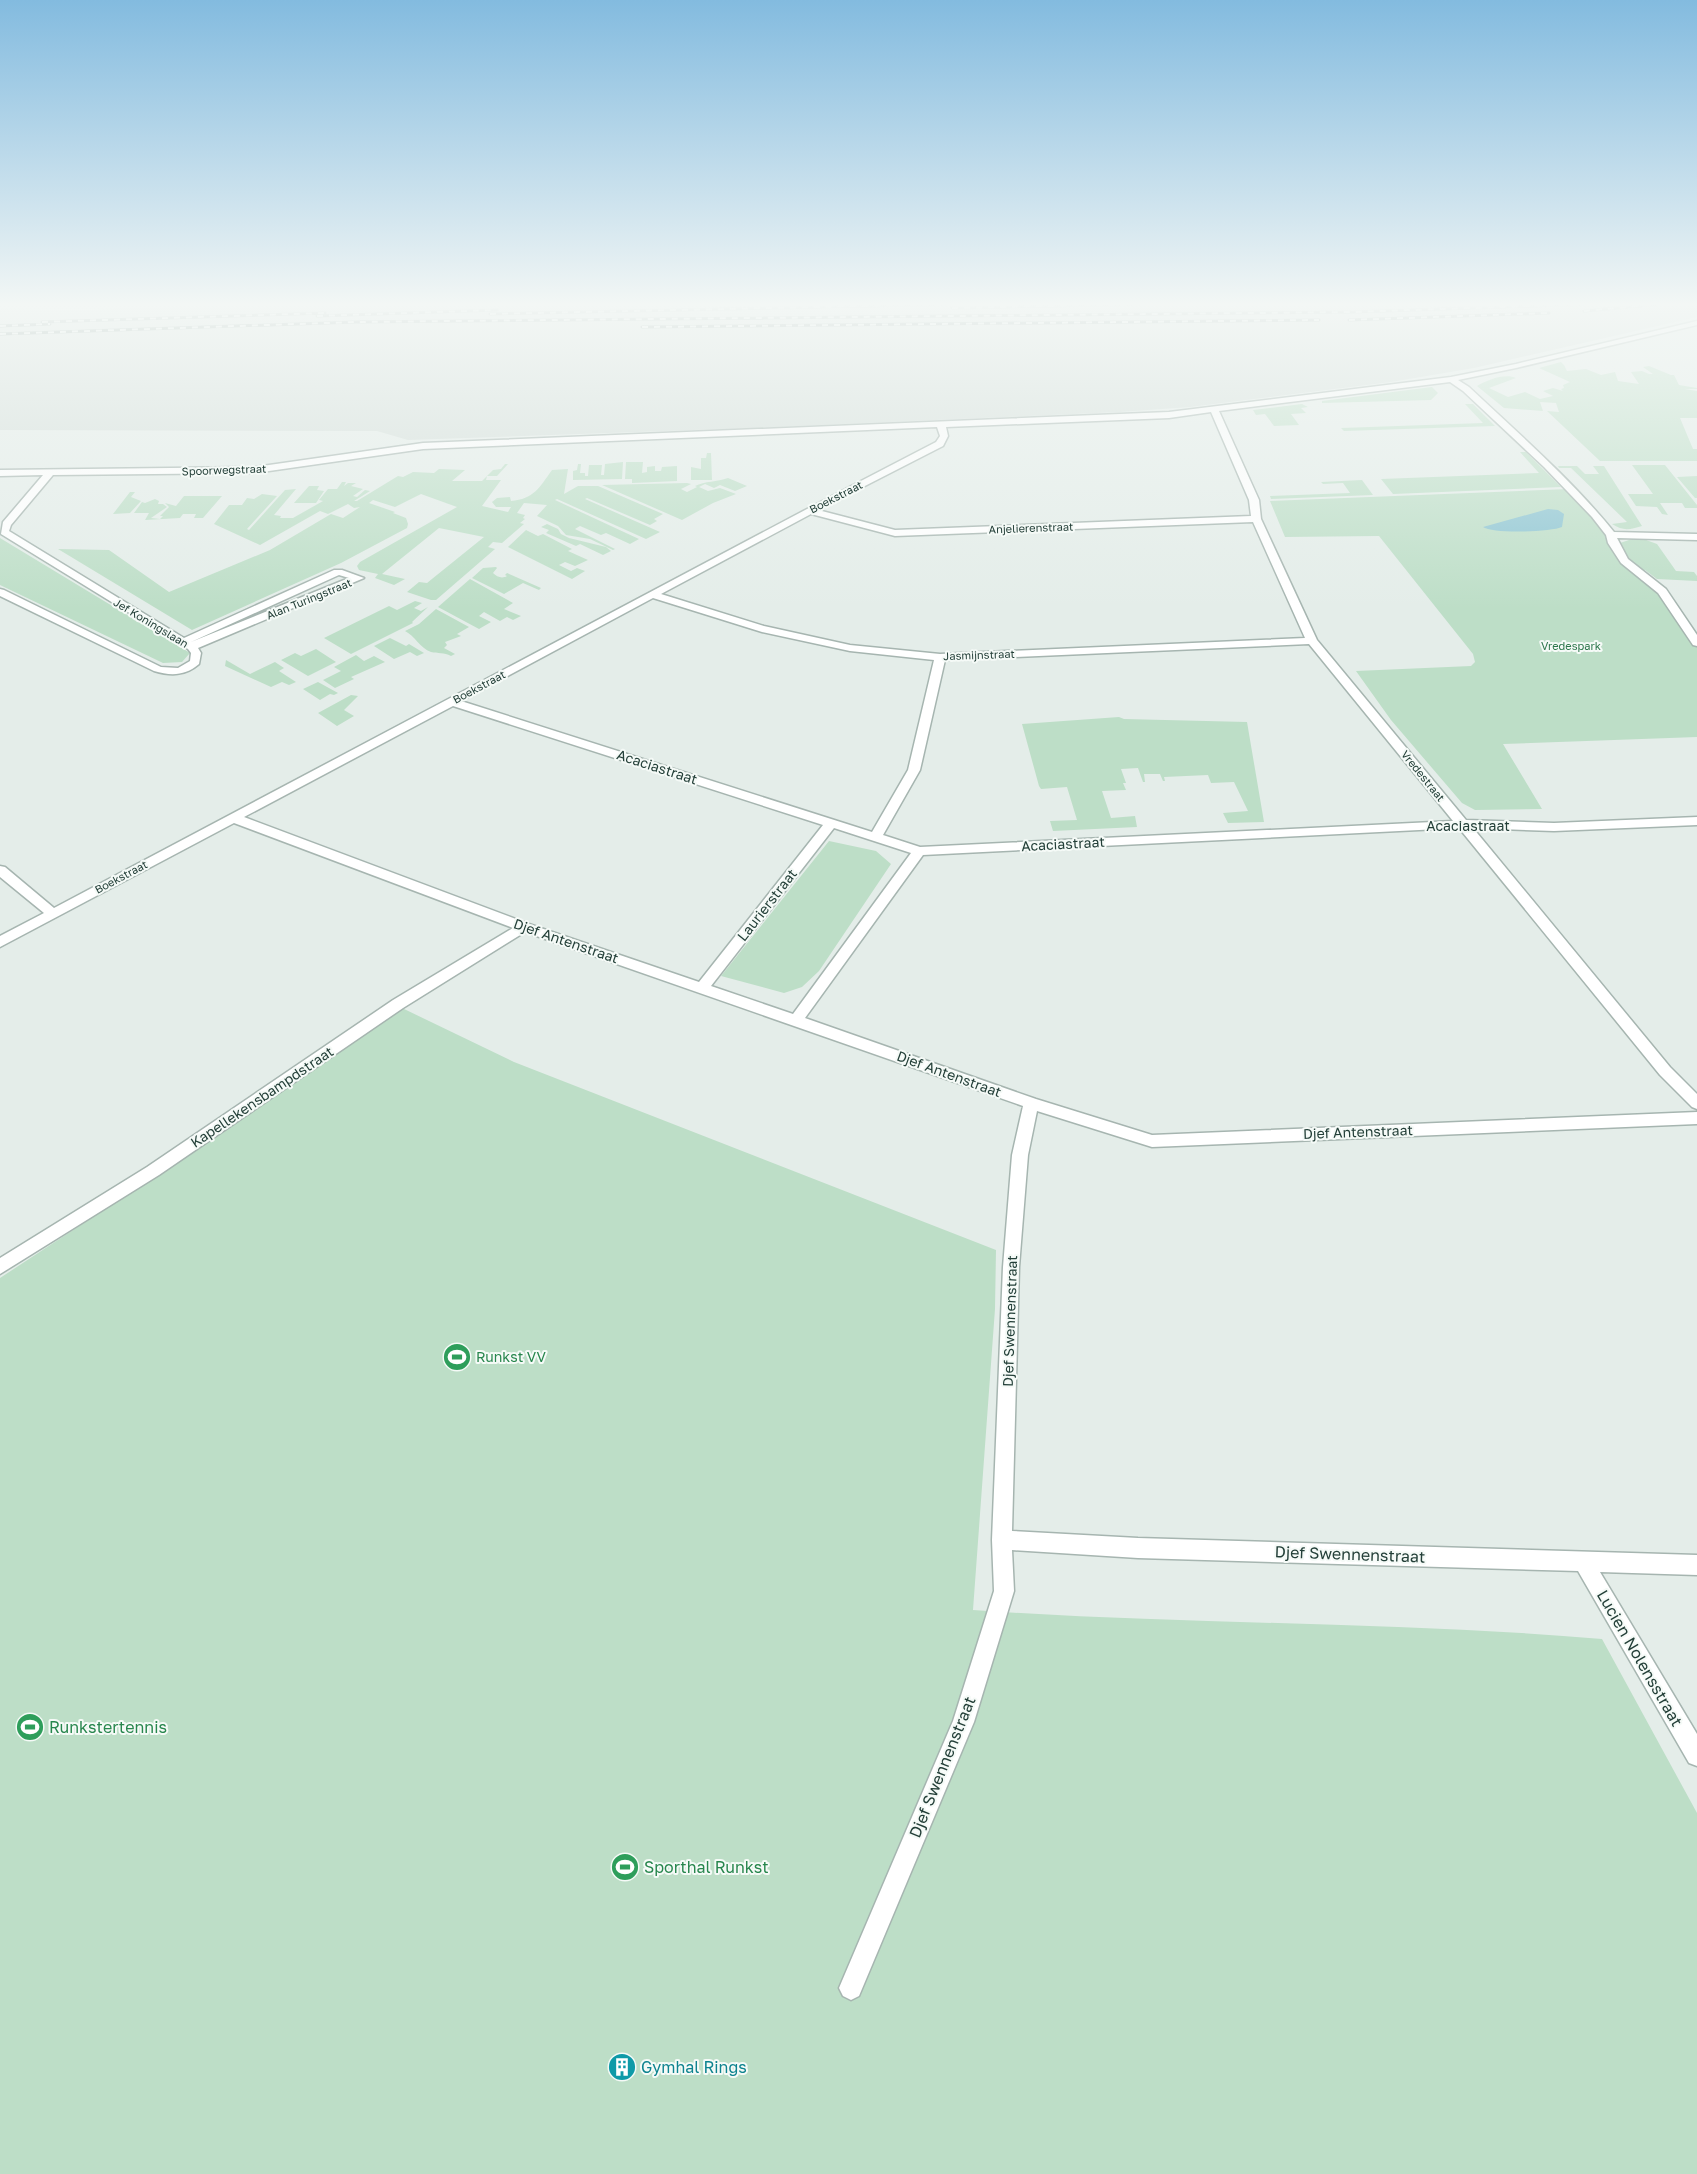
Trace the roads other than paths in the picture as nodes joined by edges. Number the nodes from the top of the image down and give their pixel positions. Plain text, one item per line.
1 (1249, 405) edge
2 (1484, 405) edge
3 (1214, 410) junction
4 (941, 424) junction
5 (52, 472) junction
6 (0, 473) edge
7 (810, 511) junction
8 (1256, 519) junction
9 (3, 525) edge
10 (1611, 535) junction
11 (1697, 537) edge
12 (0, 592) edge
13 (652, 595) junction
14 (1312, 641) junction
15 (1697, 643) edge
16 (188, 644) junction
17 (940, 657) junction
18 (452, 702) junction
19 (234, 818) junction
20 (832, 822) junction
21 (1697, 822) edge
22 (1462, 824) junction
23 (876, 836) junction
24 (919, 851) junction
25 (0, 870) edge
26 (53, 914) junction
27 (524, 927) junction
28 (0, 942) edge
29 (702, 988) junction
30 (796, 1020) junction
31 (1697, 1102) edge
32 (1031, 1103) junction
33 (1697, 1118) edge
34 (0, 1267) edge
35 (1002, 1540) junction
36 (1583, 1561) junction
37 (1697, 1565) edge
38 (1697, 1755) edge
39 (852, 1988) dead end

1 - 3 street, Spoorwegstraat
2 - 10 street
3 - 4 street, Spoorwegstraat
3 - 8 street, Vredestraat
4 - 5 street, Spoorwegstraat
4 - 7 street, Boekstraat
5 - 6 street, Spoorwegstraat
5 - 9 street, Jef Koningslaan
7 - 8 street, Anjelierenstraat
7 - 13 street, Boekstraat
8 - 14 street, Vredestraat
9 - 16 street, Jef Koningslaan
10 - 11 street
10 - 15 street
12 - 16 street, Jef Koningslaan
13 - 17 street, Jasmijnstraat
13 - 18 street, Boekstraat
14 - 17 street, Jasmijnstraat
14 - 22 street, Vredestraat
16 - 16 street, Alan Turingstraat
17 - 23 street
18 - 19 street, Boekstraat
18 - 20 street, Acaciastraat
19 - 26 street, Boekstraat
19 - 27 street, Djef Antenstraat
20 - 23 street, Acaciastraat
20 - 29 street, Laurierstraat
21 - 22 street, Acaciastraat
22 - 24 street, Acaciastraat
22 - 31 street, Vredestraat
23 - 24 street, Acaciastraat
24 - 30 street
25 - 26 street
26 - 28 street, Boekstraat
27 - 29 street, Djef Antenstraat
27 - 34 street, Kapellekensbampdstraat
29 - 30 street, Djef Antenstraat
30 - 32 street, Djef Antenstraat
32 - 33 street, Djef Antenstraat
32 - 35 street, Djef Swennenstraat
35 - 36 street, Djef Swennenstraat
35 - 39 street, Djef Swennenstraat
36 - 37 street, Djef Swennenstraat
36 - 38 street, Lucien Nolensstraat

